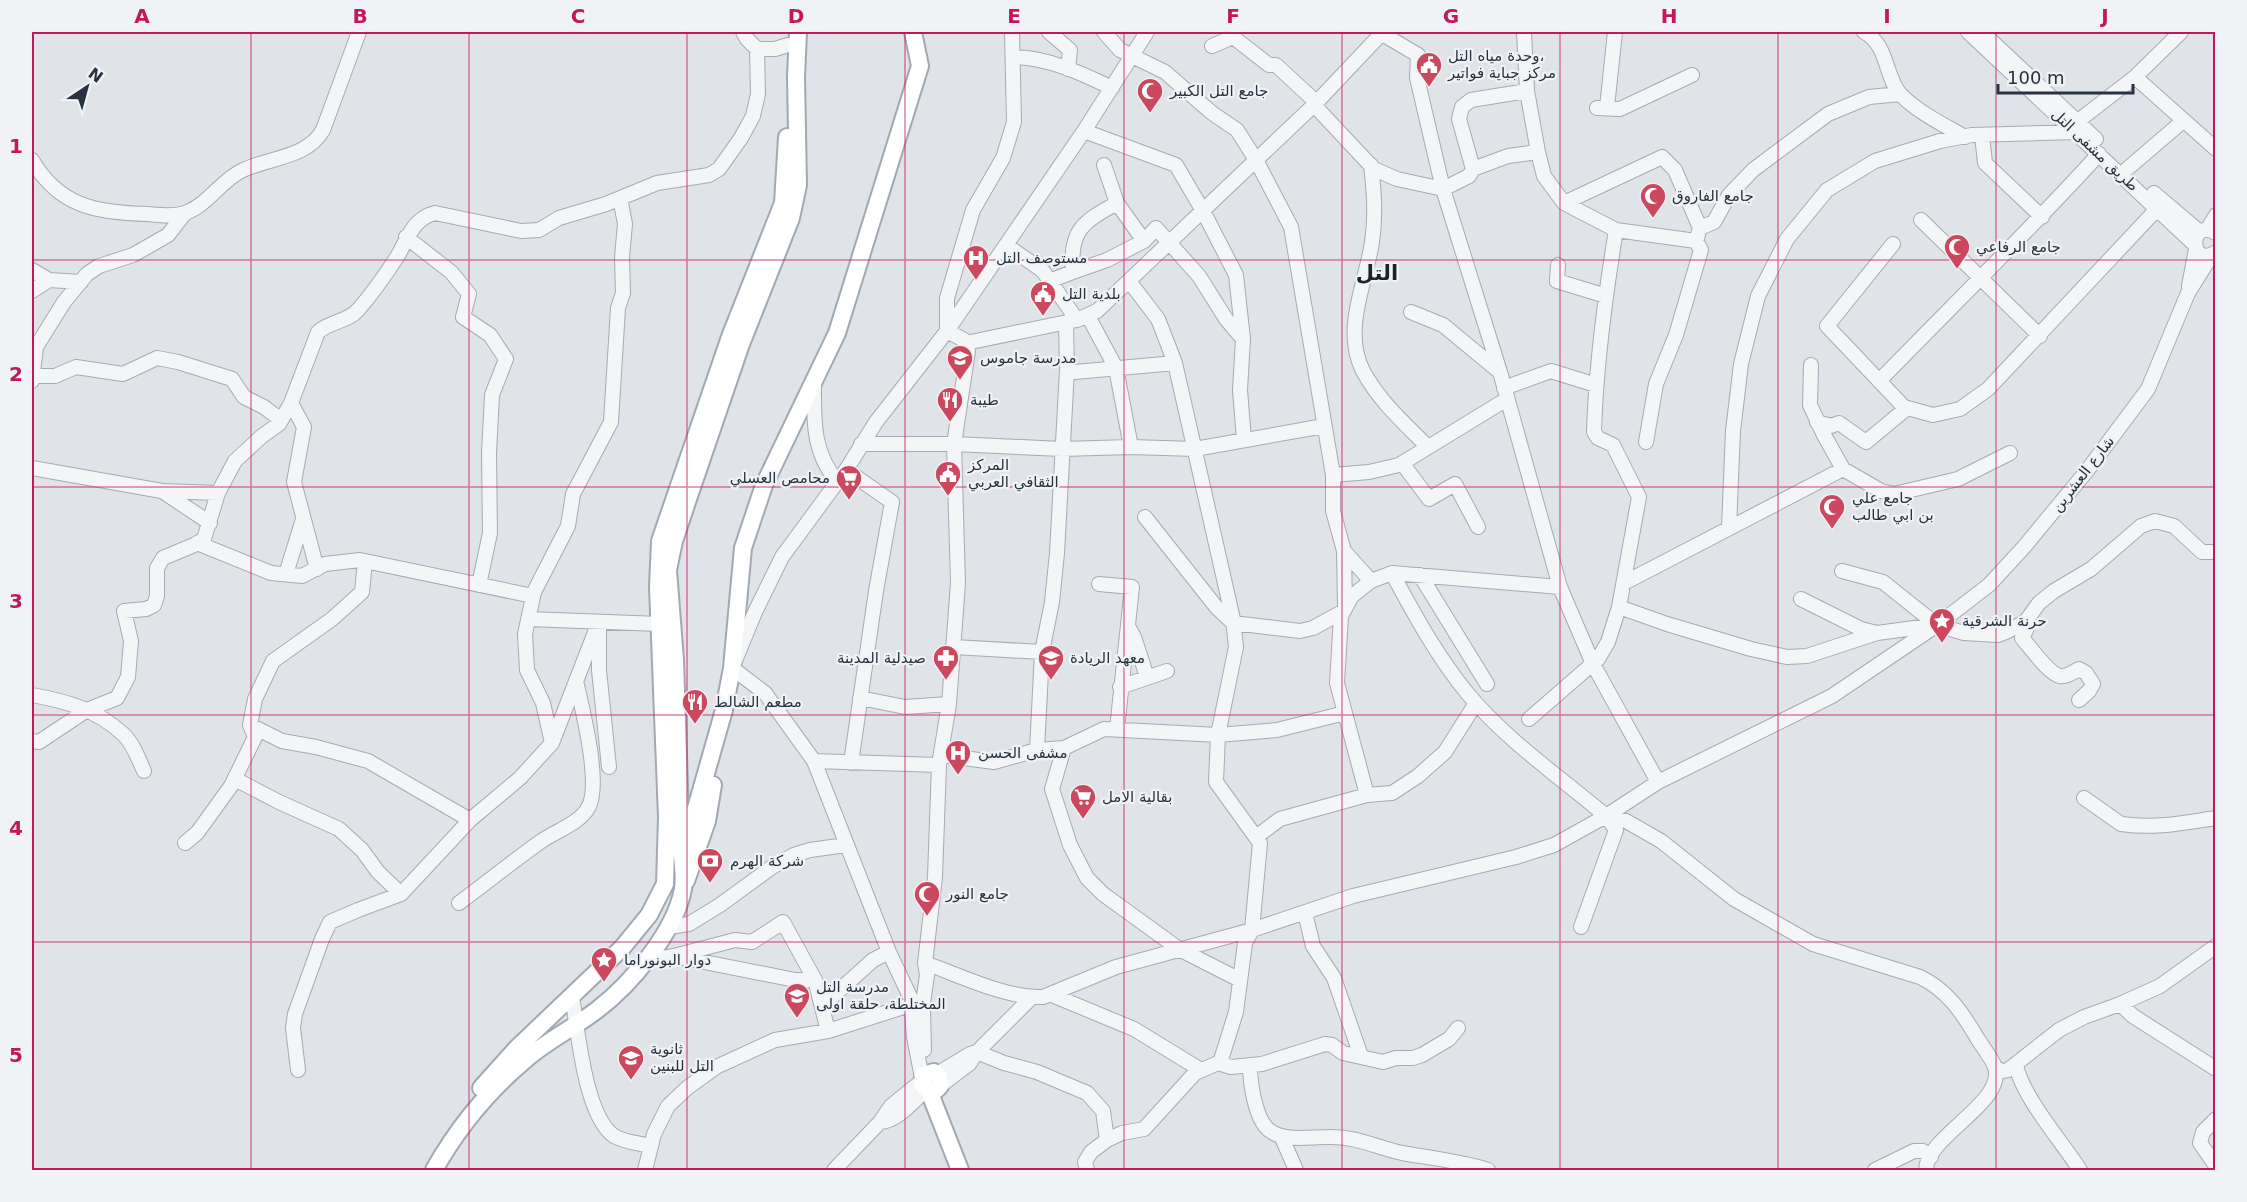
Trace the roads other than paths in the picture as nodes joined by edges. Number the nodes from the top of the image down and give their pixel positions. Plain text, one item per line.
1 (359, 32) edge
2 (743, 32) edge
3 (913, 32) edge
4 (1012, 32) edge
5 (1049, 32) edge
6 (1104, 32) edge
7 (1147, 32) edge
8 (1381, 32) edge
9 (1524, 32) edge
10 (1616, 32) edge
11 (1864, 32) edge
12 (1968, 32) edge
13 (1982, 32) edge
14 (2181, 32) edge
15 (791, 36) edge
16 (1212, 46) dead end
17 (757, 49) junction
18 (1014, 57) junction
19 (1131, 57) junction
20 (1068, 69) junction
21 (1692, 75) dead end
22 (2135, 77) junction
23 (1112, 88) junction
24 (1527, 91) junction
25 (1900, 94) junction
26 (1315, 104) junction
27 (2183, 121) junction
28 (2077, 127) junction
29 (1084, 130) junction
30 (1982, 135) junction
31 (1965, 137) junction
32 (2216, 149) edge
33 (1538, 152) junction
34 (2100, 154) junction
35 (32, 159) edge
36 (1256, 160) junction
37 (1104, 165) dead end
38 (1371, 165) junction
39 (1473, 169) junction
40 (2127, 169) junction
41 (1443, 189) junction
42 (620, 198) junction
43 (1117, 203) junction
44 (1564, 203) junction
45 (2158, 208) junction
46 (1203, 212) junction
47 (185, 213) junction
48 (2216, 215) edge
49 (2042, 217) junction
50 (1921, 220) dead end
51 (1616, 230) junction
52 (1698, 235) junction
53 (406, 237) junction
54 (2203, 238) edge
55 (1144, 241) junction
56 (1170, 242) junction
57 (1893, 244) dead end
58 (1006, 245) junction
59 (2213, 254) edge
60 (1558, 265) dead end
61 (32, 270) edge
62 (1073, 272) junction
63 (1980, 277) junction
64 (49, 280) junction
65 (1050, 281) junction
66 (1129, 281) junction
67 (81, 282) junction
68 (32, 291) edge
69 (2188, 293) junction
70 (1606, 296) junction
71 (1411, 312) dead end
72 (1077, 320) junction
73 (947, 331) junction
74 (2040, 336) junction
75 (1243, 339) junction
76 (966, 343) junction
77 (1175, 363) junction
78 (1811, 365) dead end
79 (1116, 368) junction
80 (1067, 370) junction
81 (1500, 372) junction
82 (32, 379) edge
83 (1879, 381) junction
84 (814, 383) junction
85 (1596, 385) junction
86 (1505, 393) junction
87 (291, 403) junction
88 (1906, 408) junction
89 (281, 420) junction
90 (1817, 422) junction
91 (1324, 426) junction
92 (1244, 440) junction
93 (1646, 442) dead end
94 (861, 444) junction
95 (954, 444) junction
96 (1131, 447) junction
97 (1428, 447) junction
98 (1062, 449) junction
99 (1195, 449) junction
100 (2010, 453) dead end
101 (1402, 463) junction
102 (32, 468) edge
103 (1843, 469) junction
104 (1333, 475) junction
105 (842, 476) junction
106 (162, 491) junction
107 (218, 493) junction
108 (1145, 518) dead end
109 (303, 519) junction
110 (210, 523) junction
111 (1478, 527) dead end
112 (1729, 528) junction
113 (197, 543) junction
114 (1344, 551) junction
115 (2216, 552) edge
116 (365, 561) junction
117 (317, 568) junction
118 (1842, 571) dead end
119 (1392, 573) junction
120 (286, 574) junction
121 (1420, 575) junction
122 (1371, 581) junction
123 (1624, 583) junction
124 (1099, 584) dead end
125 (479, 585) junction
126 (1560, 587) junction
127 (533, 596) junction
128 (1801, 599) dead end
129 (1620, 607) junction
130 (1344, 609) junction
131 (528, 619) junction
132 (599, 621) junction
133 (2026, 621) junction
134 (1233, 623) junction
135 (660, 624) junction
136 (1937, 625) junction
137 (1128, 626) junction
138 (1877, 633) junction
139 (954, 647) junction
140 (1041, 652) junction
141 (1593, 664) junction
142 (732, 668) junction
143 (1167, 672) dead end
144 (1147, 677) junction
145 (576, 681) junction
146 (1487, 684) dead end
147 (1120, 687) junction
148 (32, 695) edge
149 (860, 698) junction
150 (2079, 700) dead end
151 (1476, 703) junction
152 (949, 704) junction
153 (87, 710) junction
154 (724, 710) junction
155 (1345, 713) junction
156 (1529, 718) dead end
157 (250, 725) junction
158 (1117, 729) junction
159 (1218, 735) junction
160 (32, 741) edge
161 (552, 743) junction
162 (1064, 748) junction
163 (1037, 750) junction
164 (940, 760) junction
165 (814, 761) junction
166 (851, 763) junction
167 (609, 767) dead end
168 (144, 771) dead end
169 (235, 779) junction
170 (1659, 782) junction
171 (1367, 795) junction
172 (2084, 798) dead end
173 (1606, 816) junction
174 (2216, 818) edge
175 (470, 820) junction
176 (1256, 837) junction
177 (185, 843) dead end
178 (846, 845) junction
179 (681, 848) junction
180 (665, 884) junction
181 (683, 890) junction
182 (401, 894) junction
183 (459, 903) dead end
184 (1305, 913) junction
185 (669, 927) junction
186 (1581, 927) dead end
187 (1252, 930) junction
188 (2216, 946) edge
189 (622, 948) junction
190 (1179, 949) junction
191 (889, 952) junction
192 (674, 956) junction
193 (644, 961) junction
194 (925, 963) junction
195 (815, 980) junction
196 (1240, 980) junction
197 (1052, 995) junction
198 (572, 996) junction
199 (1031, 998) junction
200 (2120, 1004) junction
201 (916, 1005) junction
202 (822, 1006) junction
203 (577, 1023) junction
204 (1458, 1028) dead end
205 (828, 1031) junction
206 (977, 1052) junction
207 (1361, 1056) junction
208 (1220, 1063) junction
209 (1250, 1065) junction
210 (2016, 1065) junction
211 (1995, 1068) junction
212 (2216, 1069) edge
213 (298, 1070) dead end
214 (1201, 1070) junction
215 (931, 1082) junction
216 (2216, 1119) edge
217 (1282, 1138) junction
218 (1107, 1140) junction
219 (650, 1146) junction
220 (1928, 1164) edge
221 (2216, 1166) edge
222 (422, 1170) edge
223 (434, 1170) edge
224 (645, 1170) edge
225 (834, 1170) edge
226 (960, 1170) edge
227 (971, 1170) edge
228 (1087, 1170) edge
229 (1296, 1170) edge
230 (1488, 1170) edge
231 (1875, 1170) edge
232 (2080, 1170) edge

1 - 47 street
2 - 17 street
3 - 84 main road
4 - 18 street
5 - 20 street
6 - 19 street
7 - 19 street
8 - 26 street
8 - 41 street
9 - 24 street
10 - 21 street
11 - 25 street
12 - 28 street, طريق مشفى التل
13 - 28 street, طريق مشفى التل
14 - 22 street
15 - 17 street
15 - 135 main road
15 - 179 main road
16 - 26 street
17 - 42 street
18 - 20 street
18 - 73 street
19 - 23 street
19 - 36 street
20 - 23 street
22 - 27 street
22 - 28 street
23 - 29 street
24 - 33 street
24 - 39 street
25 - 31 street
25 - 52 street
26 - 36 street
26 - 38 street
27 - 32 street
27 - 40 street
28 - 30 street
28 - 34 street, طريق مشفى التل
28 - 40 street, طريق مشفى التل
29 - 46 street
29 - 58 street
30 - 31 street
30 - 49 street
31 - 112 street
33 - 39 street
33 - 44 street
34 - 45 street, طريق مشفى التل
34 - 49 street
35 - 47 street
36 - 46 street
36 - 91 street
37 - 43 street
38 - 41 street
38 - 97 street
39 - 41 street
40 - 54 street, طريق مشفى التل
41 - 81 street
42 - 53 street
42 - 127 street
43 - 55 street
43 - 62 street
44 - 51 street
44 - 52 street
45 - 54 street, طريق مشفى التل
45 - 74 street
46 - 56 street
46 - 75 street
47 - 67 street
48 - 54 street
49 - 63 street
50 - 63 street
51 - 52 street
51 - 70 street
52 - 93 street
53 - 87 street
53 - 125 street
54 - 59 street
54 - 69 street
55 - 56 street
55 - 62 street
56 - 66 street
56 - 75 street
57 - 83 street
58 - 65 street
58 - 73 street
59 - 69 street
60 - 70 street
61 - 64 street
62 - 65 street
63 - 74 street
63 - 83 street
64 - 67 street
64 - 68 street
65 - 72 street
66 - 72 street
66 - 77 street
67 - 82 street
69 - 136 street, شارع العشرين
70 - 85 street
71 - 81 street
72 - 76 street
72 - 79 street
72 - 80 street
73 - 76 street
73 - 94 street
74 - 88 street
75 - 92 street
76 - 95 street
77 - 79 street
77 - 99 street
78 - 90 street
79 - 80 street
79 - 96 street
80 - 98 street
81 - 86 street
82 - 89 street
83 - 88 street
84 - 105 street
84 - 142 main road
85 - 86 street
85 - 123 street
86 - 97 street
86 - 126 street
87 - 89 street
87 - 109 street
88 - 90 street
89 - 107 street
90 - 103 street
91 - 92 street
91 - 104 street
92 - 99 street
94 - 95 street
94 - 105 street
95 - 98 street
95 - 139 street
96 - 98 street
96 - 99 street
97 - 101 street
98 - 140 street
99 - 134 street
100 - 103 street
101 - 104 street
101 - 111 street
102 - 106 street
103 - 112 street
104 - 114 street
105 - 142 street
105 - 149 street
106 - 107 street
106 - 110 street
107 - 110 street
108 - 134 street
109 - 117 street
109 - 120 street
110 - 113 street
112 - 123 street
113 - 120 street
113 - 153 street
114 - 122 street
114 - 130 street
115 - 133 street
116 - 117 street
116 - 125 street
116 - 157 street
117 - 120 street
118 - 136 street
119 - 121 street
119 - 122 street
119 - 151 street
121 - 126 street
121 - 146 street
122 - 130 street
123 - 129 street
124 - 137 street
125 - 127 street
126 - 141 street
127 - 131 street
128 - 138 street
129 - 138 street
129 - 141 street
130 - 134 street
130 - 155 street
131 - 132 street
131 - 161 street
132 - 135 street
132 - 145 street
132 - 167 street
133 - 136 street
133 - 150 street
134 - 159 street
135 - 180 main road
136 - 138 street
136 - 170 street, شارع العشرين
137 - 144 street
137 - 147 street
139 - 140 street
139 - 152 street
140 - 163 street
141 - 156 street
141 - 170 street
142 - 154 main road
142 - 165 street
143 - 144 street
144 - 147 street
145 - 161 street
145 - 183 street
147 - 158 street
148 - 153 street
149 - 152 street
149 - 166 street
151 - 171 street
151 - 173 street
152 - 164 street
153 - 160 street
153 - 168 street
154 - 179 main road
154 - 181 main road
155 - 159 street
155 - 171 street
157 - 169 street
157 - 175 street
158 - 159 street
158 - 162 street
159 - 176 street
161 - 175 street
162 - 163 street
162 - 190 street
163 - 164 street
164 - 166 street
164 - 194 street
165 - 166 street
165 - 178 street
169 - 177 street
169 - 182 street
170 - 173 street, شارع العشرين
171 - 176 street
172 - 174 street
173 - 184 street, شارع العشرين
173 - 186 street
173 - 211 street
175 - 182 street
176 - 187 street
178 - 185 street
178 - 191 street
179 - 180 main road
179 - 181 main road
180 - 189 main road
181 - 185 main road
182 - 213 street
184 - 187 street, شارع العشرين
184 - 207 street
185 - 193 main road
187 - 190 street, شارع العشرين
187 - 196 street
188 - 200 street
189 - 193 main road
189 - 198 main road
190 - 196 street
190 - 197 street, شارع العشرين
191 - 201 street
191 - 202 street
192 - 193 street
192 - 195 street
192 - 195 street
193 - 203 main road
194 - 199 street
194 - 201 street
195 - 202 street
196 - 208 street
197 - 199 street, شارع العشرين
197 - 214 street
198 - 203 street
198 - 222 main road
199 - 206 street
200 - 210 street
200 - 212 street
201 - 205 street
201 - 215 street
202 - 205 street
203 - 219 street
203 - 223 main road
204 - 207 street
205 - 219 street
206 - 215 street
206 - 218 street
207 - 209 street
208 - 209 street
208 - 214 street
209 - 217 street
210 - 211 street
210 - 232 street
211 - 220 street
214 - 218 street
215 - 225 street
215 - 226 main road
215 - 227 main road
216 - 221 street
217 - 229 street
217 - 230 street
218 - 228 street
219 - 224 street
220 - 231 street

